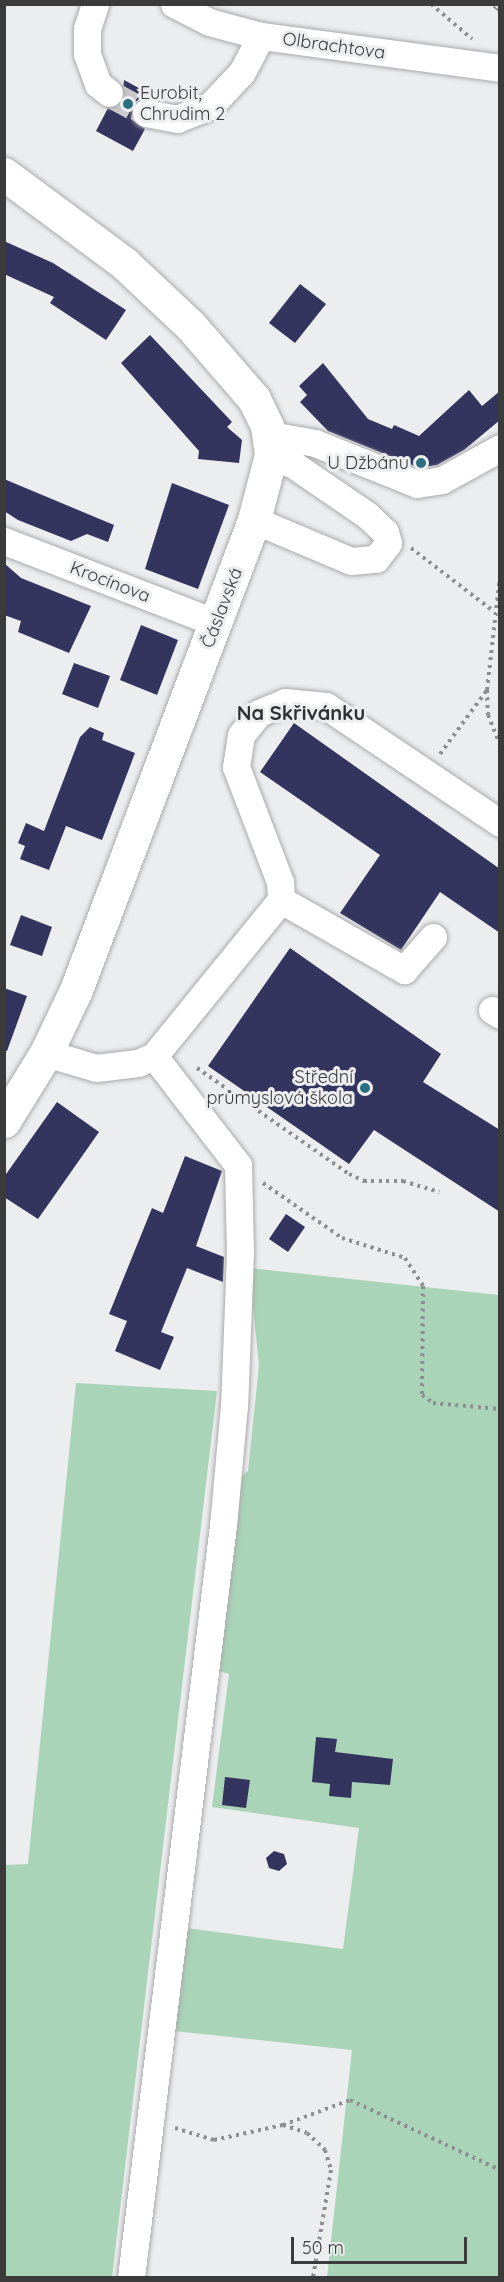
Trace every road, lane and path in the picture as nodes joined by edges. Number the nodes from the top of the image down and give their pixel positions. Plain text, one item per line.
1 (95, 4) edge
2 (174, 4) edge
3 (431, 4) edge
4 (261, 36) junction
5 (496, 67) edge
6 (109, 93) tunnel mouth
7 (146, 113) tunnel mouth
8 (4, 174) edge
9 (270, 445) junction
10 (500, 448) edge
11 (254, 520) junction
12 (377, 523) junction
13 (4, 541) edge
14 (500, 576) edge
15 (494, 612) junction
16 (216, 623) junction
17 (487, 690) junction
18 (500, 745) edge
19 (426, 772) junction
20 (500, 823) edge
21 (281, 900) junction
22 (433, 937) dead end
23 (159, 1051) junction
24 (46, 1053) junction
25 (4, 1121) edge
26 (238, 1165) junction
27 (439, 1192) dead end
28 (500, 1409) edge
29 (150, 2116) junction
30 (283, 2125) junction
31 (500, 2170) edge
32 (131, 2277) edge
33 (313, 2277) edge

1 - 6 street
2 - 4 street, Olbrachtova
3 - 5 path
4 - 5 street, Olbrachtova
4 - 7 street
8 - 9 main road
9 - 10 street
9 - 11 main road, Čáslavská
9 - 12 street
11 - 12 street
11 - 16 main road, Čáslavská
12 - 15 path
13 - 16 street, Krocínova
14 - 15 path
15 - 17 path
16 - 24 main road, Čáslavská
17 - 18 path
17 - 19 path
19 - 20 street
19 - 21 street
21 - 22 street
21 - 23 street
23 - 24 street
23 - 26 street
23 - 27 path
24 - 25 main road, Čáslavská
26 - 28 path
26 - 29 street
29 - 30 path
29 - 32 street
30 - 31 path
30 - 33 path

